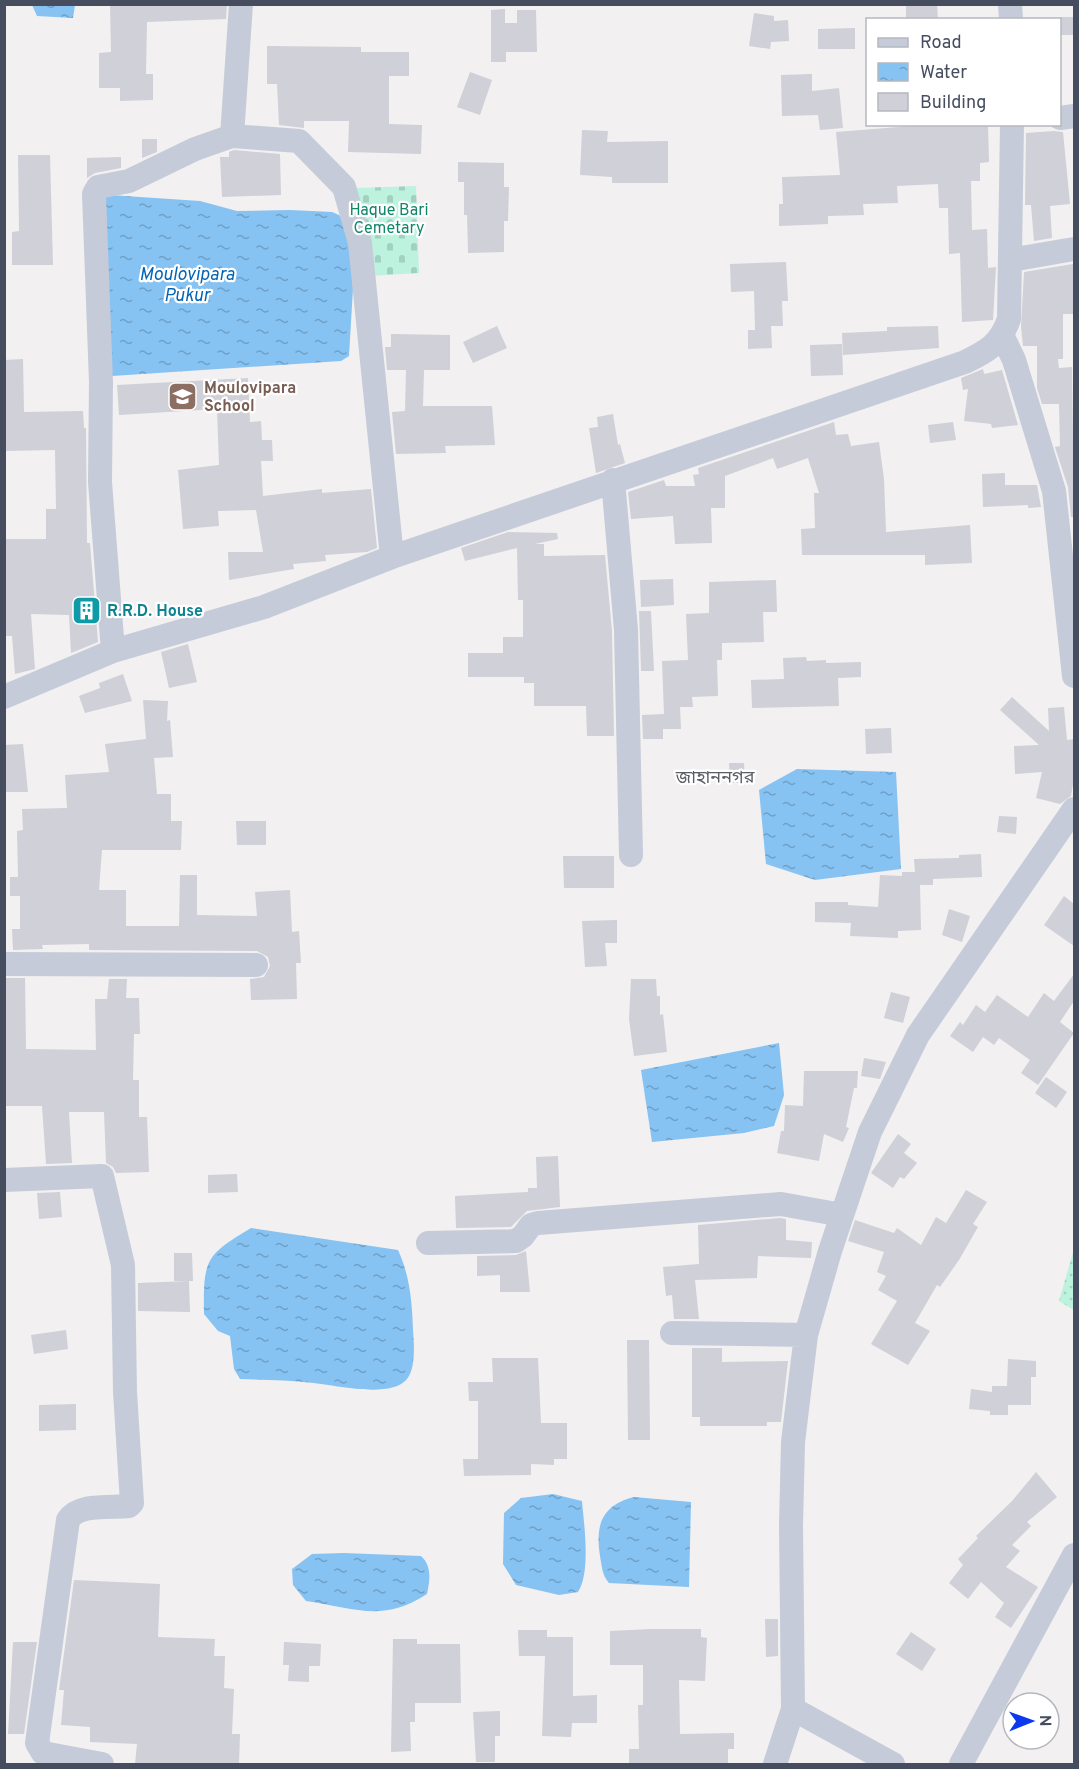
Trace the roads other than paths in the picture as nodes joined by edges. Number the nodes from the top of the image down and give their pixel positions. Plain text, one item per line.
1 (241, 4) edge
2 (1012, 126) edge
3 (232, 136) junction
4 (1074, 249) edge
5 (1010, 260) junction
6 (1003, 337) junction
7 (613, 480) junction
8 (392, 557) junction
9 (1072, 624) edge
10 (113, 651) junction
11 (1074, 676) edge
12 (4, 698) edge
13 (1074, 809) edge
14 (631, 855) dead end
15 (4, 964) edge
16 (256, 964) dead end
17 (4, 1180) edge
18 (842, 1215) junction
19 (428, 1243) dead end
20 (672, 1333) dead end
21 (806, 1335) junction
22 (1074, 1555) edge
23 (793, 1709) junction
24 (102, 1764) edge
25 (775, 1764) edge
26 (893, 1764) edge
27 (961, 1764) edge

1 - 3 street
2 - 5 street
3 - 8 street
3 - 10 street
4 - 5 street
5 - 6 street
6 - 7 street
6 - 9 street
7 - 8 street
7 - 14 street
8 - 10 street
9 - 11 street
10 - 12 street
13 - 18 street
15 - 16 street
17 - 24 street
18 - 19 street
18 - 21 street
20 - 21 street
21 - 23 street
22 - 27 street
23 - 25 street
23 - 26 street

